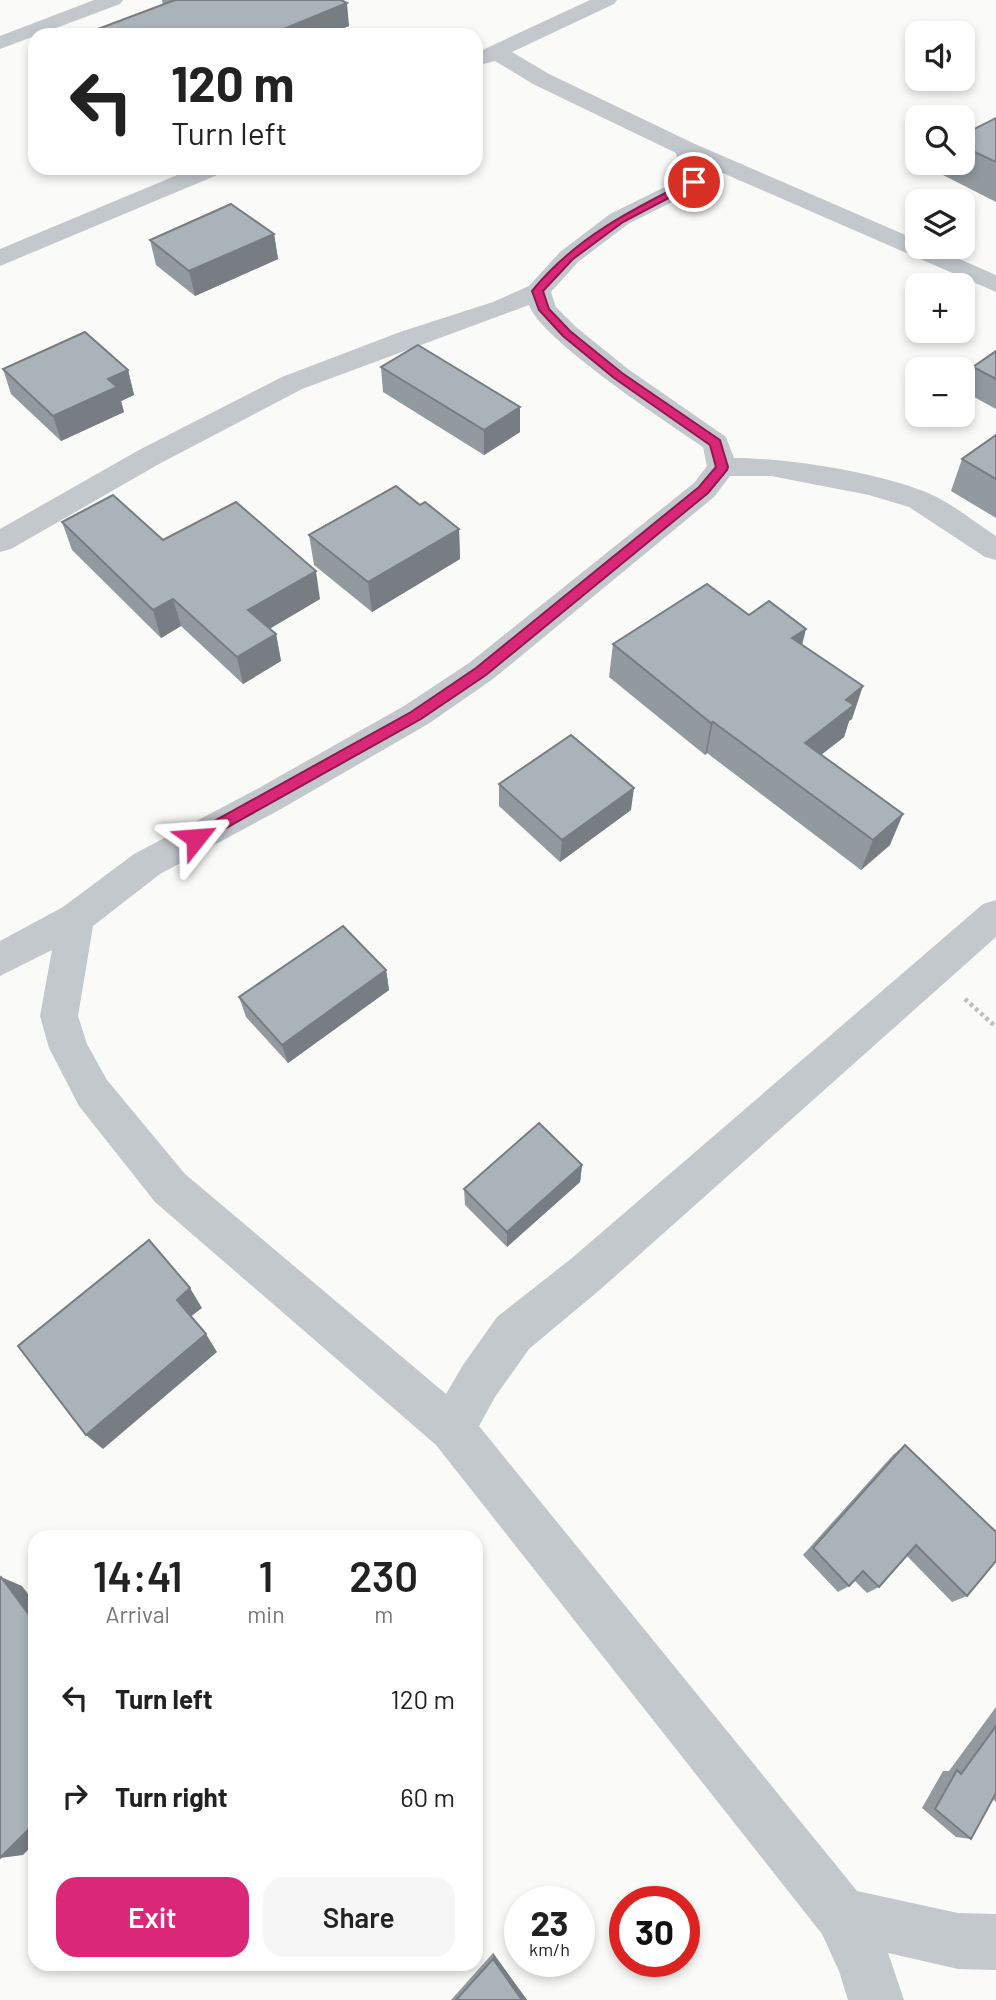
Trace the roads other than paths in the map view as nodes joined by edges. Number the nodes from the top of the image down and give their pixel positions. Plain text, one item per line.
1 (113, 0) edge
2 (607, 0) edge
3 (39, 28) edge
4 (28, 32) edge
5 (0, 43) edge
6 (487, 57) edge
7 (687, 149) junction
8 (197, 175) edge
9 (0, 258) edge
10 (996, 284) edge
11 (538, 291) junction
12 (722, 467) junction
13 (0, 542) edge
14 (996, 550) edge
15 (996, 915) edge
16 (76, 918) junction
17 (0, 960) edge
18 (452, 1429) junction
19 (841, 1915) junction
20 (996, 1942) edge
21 (876, 2000) edge

1 - 3 street
2 - 6 street
4 - 5 street
6 - 7 street
7 - 10 street
7 - 11 street
8 - 9 street
11 - 12 street
11 - 13 street
12 - 14 street
12 - 16 street
15 - 18 street
16 - 17 street
16 - 18 street
18 - 19 street
19 - 20 street
19 - 21 street

